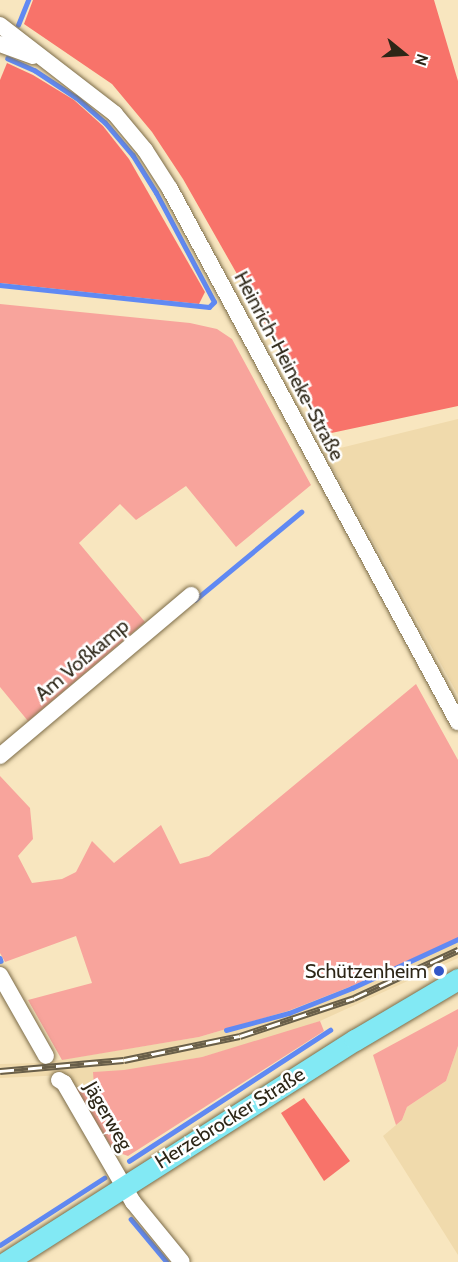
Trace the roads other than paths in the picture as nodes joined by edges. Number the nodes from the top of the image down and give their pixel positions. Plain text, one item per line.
1 (0, 25) edge
2 (0, 44) edge
3 (46, 61) junction
4 (191, 595) dead end
5 (458, 722) edge
6 (0, 756) edge
7 (0, 975) edge
8 (458, 979) edge
9 (46, 1056) dead end
10 (58, 1080) dead end
11 (124, 1185) junction
12 (6, 1262) edge
13 (182, 1262) edge

1 - 3 street, Heinrich-Heineke-Straße
2 - 3 street, Heinrich-Heineke-Straße
3 - 5 street, Heinrich-Heineke-Straße
4 - 6 street, Am Voßkamp
7 - 9 street
8 - 11 main road, Herzebrocker Straße
10 - 11 street, Jägerweg
11 - 12 main road, Herzebrocker Straße
11 - 13 street, Jägerweg

